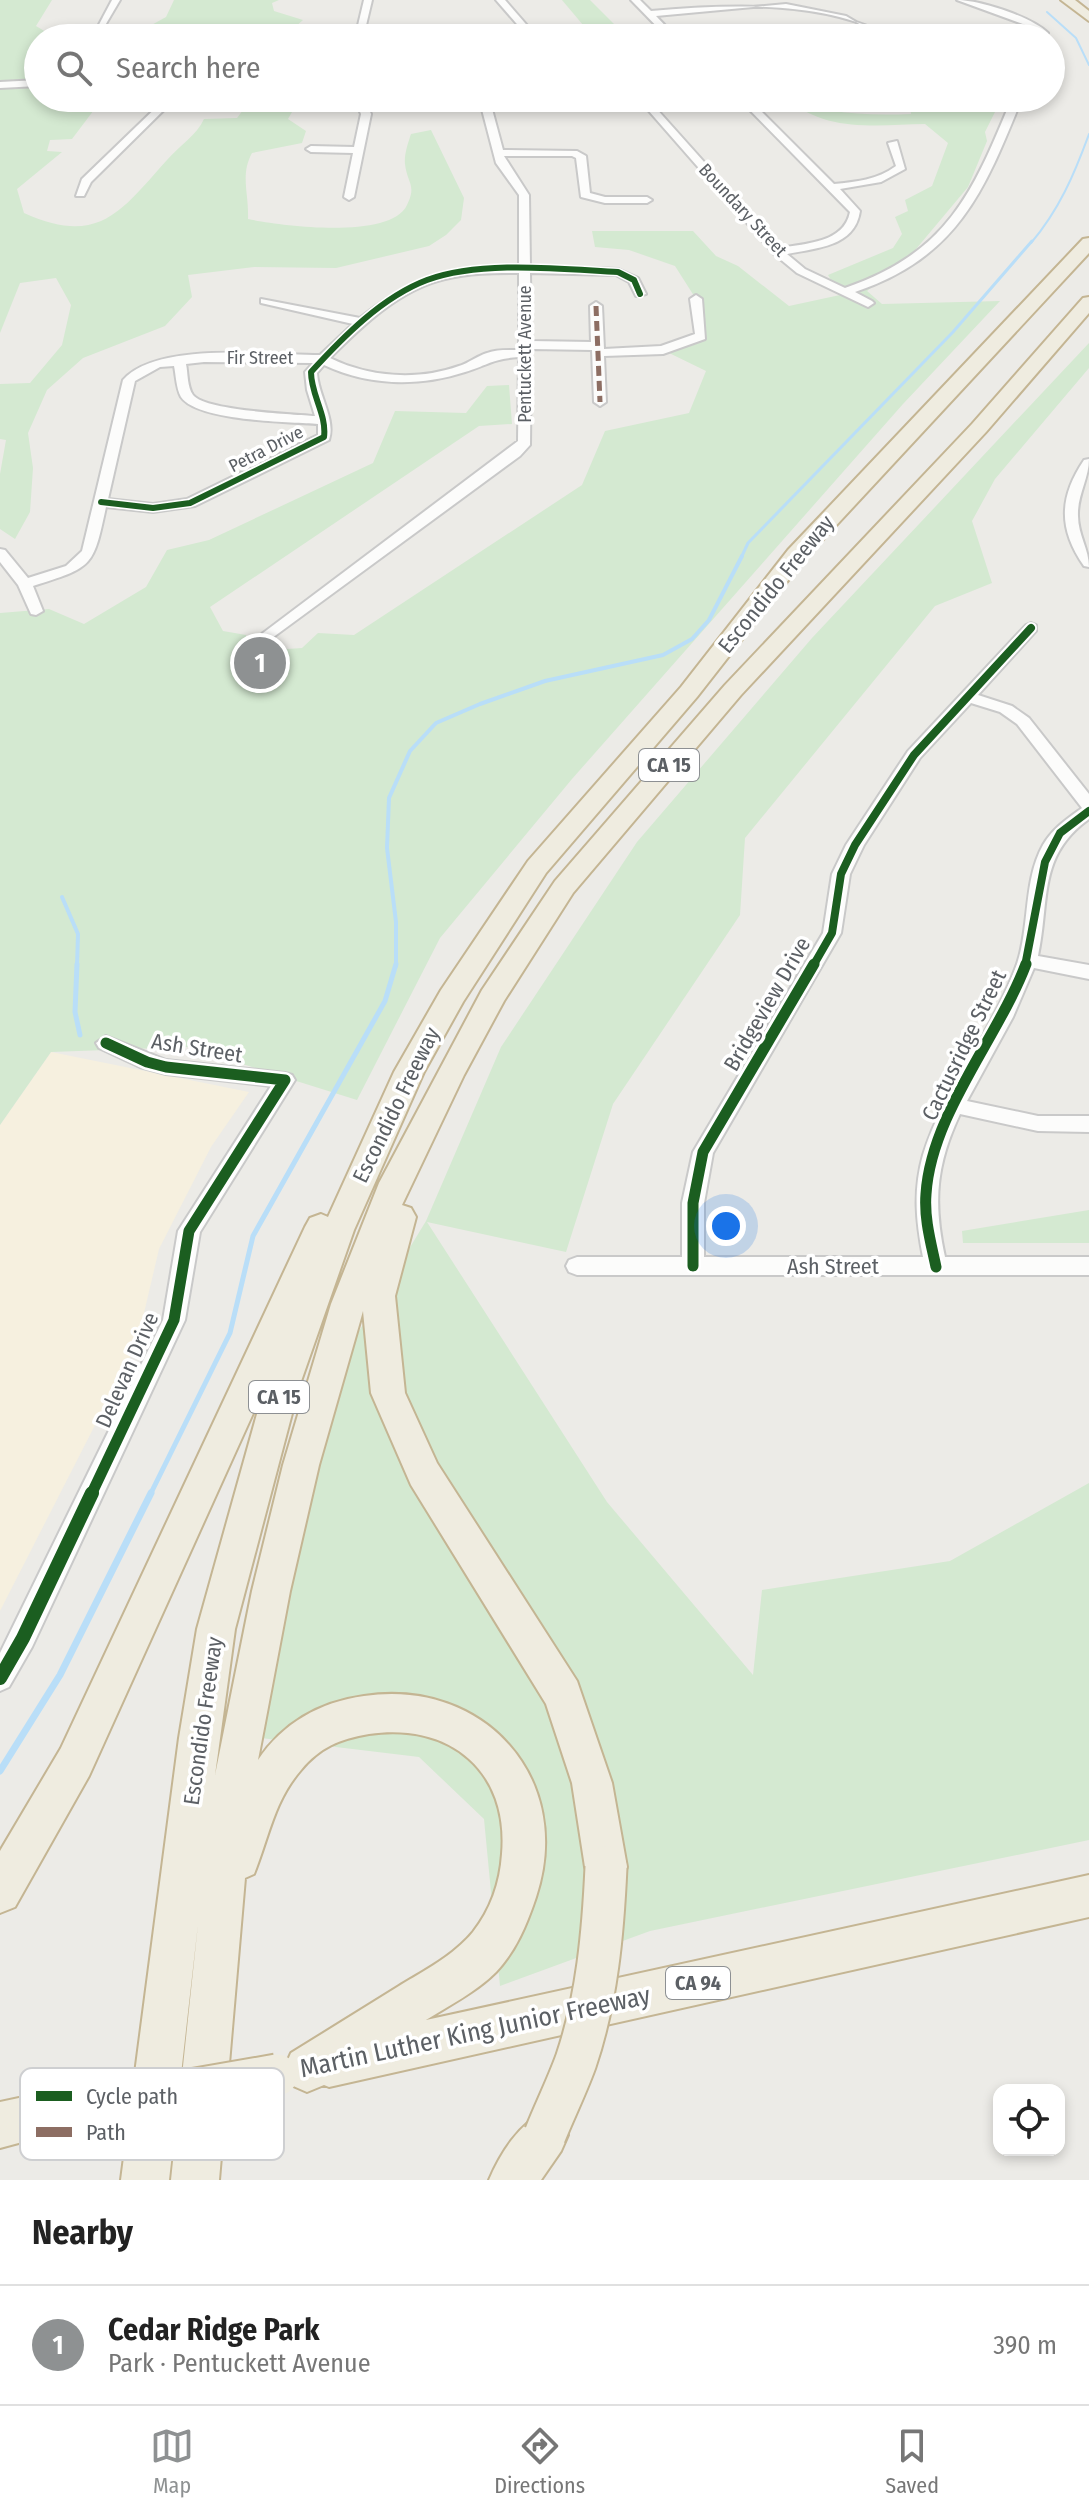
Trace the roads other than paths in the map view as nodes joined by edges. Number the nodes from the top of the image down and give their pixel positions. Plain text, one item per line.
1 (116, 0) edge
2 (368, 0) edge
3 (500, 0) edge
4 (635, 0) edge
5 (961, 0) edge
6 (1067, 0) edge
7 (781, 1) edge
8 (649, 14) junction
9 (1089, 17) edge
10 (102, 24) edge
11 (362, 24) edge
12 (521, 24) edge
13 (659, 24) edge
14 (866, 24) edge
15 (1031, 24) edge
16 (24, 84) edge
17 (0, 85) edge
18 (157, 112) edge
19 (365, 112) edge
20 (488, 112) edge
21 (655, 112) edge
22 (757, 112) edge
23 (1011, 112) edge
24 (893, 143) dead end
25 (311, 149) dead end
26 (358, 150) junction
27 (498, 153) junction
28 (831, 187) junction
29 (80, 194) dead end
30 (349, 197) dead end
31 (647, 200) dead end
32 (1089, 243) edge
33 (778, 252) junction
34 (526, 271) junction
35 (844, 292) junction
36 (640, 294) dead end
37 (696, 299) dead end
38 (265, 301) dead end
39 (1089, 302) edge
40 (868, 303) dead end
41 (596, 306) dead end
42 (364, 323) junction
43 (526, 349) junction
44 (598, 349) junction
45 (322, 359) junction
46 (179, 361) junction
47 (600, 402) dead end
48 (323, 421) junction
49 (1089, 463) edge
50 (101, 502) junction
51 (0, 553) edge
52 (1089, 563) edge
53 (25, 584) junction
54 (36, 611) dead end
55 (1031, 628) dead end
56 (268, 636) dead end
57 (966, 696) junction
58 (1089, 805) edge
59 (1089, 811) edge
60 (1027, 960) junction
61 (1089, 972) edge
62 (106, 1043) dead end
63 (429, 1073) junction
64 (285, 1080) joint
65 (956, 1105) junction
66 (1089, 1124) edge
67 (577, 1266) dead end
68 (693, 1266) junction
69 (1089, 1266) edge
70 (936, 1267) junction
71 (0, 1678) edge
72 (0, 1892) edge
73 (1089, 1896) edge
74 (213, 1987) junction
75 (159, 2068) edge
76 (205, 2068) edge
77 (292, 2072) junction
78 (284, 2074) edge
79 (147, 2160) edge
80 (197, 2160) edge
81 (145, 2180) edge
82 (195, 2180) edge
83 (513, 2180) edge

1 - 10 street
2 - 11 street
3 - 12 street
4 - 8 street
5 - 15 street
6 - 9 highway
7 - 8 street
7 - 14 street
8 - 13 street
16 - 17 street
18 - 29 street
19 - 26 street
20 - 27 street, Pentuckett Avenue
21 - 33 street, Boundary Street
22 - 28 street
23 - 35 street
24 - 28 street
25 - 26 street
26 - 30 street
27 - 31 street
27 - 34 street, Pentuckett Avenue
28 - 33 street
32 - 63 highway, Escondido Freeway / CA 15
33 - 35 street, Boundary Street
34 - 36 street
34 - 42 street
34 - 43 street, Pentuckett Avenue
35 - 40 street, Boundary Street
37 - 44 street, Fir Street
38 - 42 street
39 - 63 highway, Escondido Freeway / CA 15
41 - 44 street
42 - 45 street
43 - 44 street, Fir Street
43 - 45 street, Fir Street
43 - 56 street, Pentuckett Avenue
44 - 47 street
45 - 46 street, Fir Street
45 - 48 street, Petra Drive
46 - 48 street
46 - 50 street, Fir Street
48 - 50 street, Petra Drive
49 - 52 street
50 - 53 street
51 - 53 street
53 - 54 street
55 - 57 street, Bridgeview Drive
57 - 58 street
57 - 68 street, Bridgeview Drive
59 - 60 street, Cactusridge Street
60 - 61 street
60 - 65 street, Cactusridge Street
62 - 64 street, Ash Street
63 - 72 highway
63 - 74 highway, Escondido Freeway / CA 15
63 - 75 highway, Escondido Freeway / CA 15
63 - 83 highway, bridge
64 - 71 street, Delevan Drive
65 - 66 street
65 - 70 street, Cactusridge Street
67 - 68 street, Ash Street
68 - 70 street, Ash Street
69 - 70 street, Ash Street
73 - 77 highway, Martin Luther King Junior Freeway / CA 94
74 - 76 highway, Escondido Freeway / CA 15
74 - 77 highway
77 - 78 highway, Martin Luther King Junior Freeway / CA 94, bridge
79 - 81 highway, Escondido Freeway / CA 15
80 - 82 highway, Escondido Freeway / CA 15

